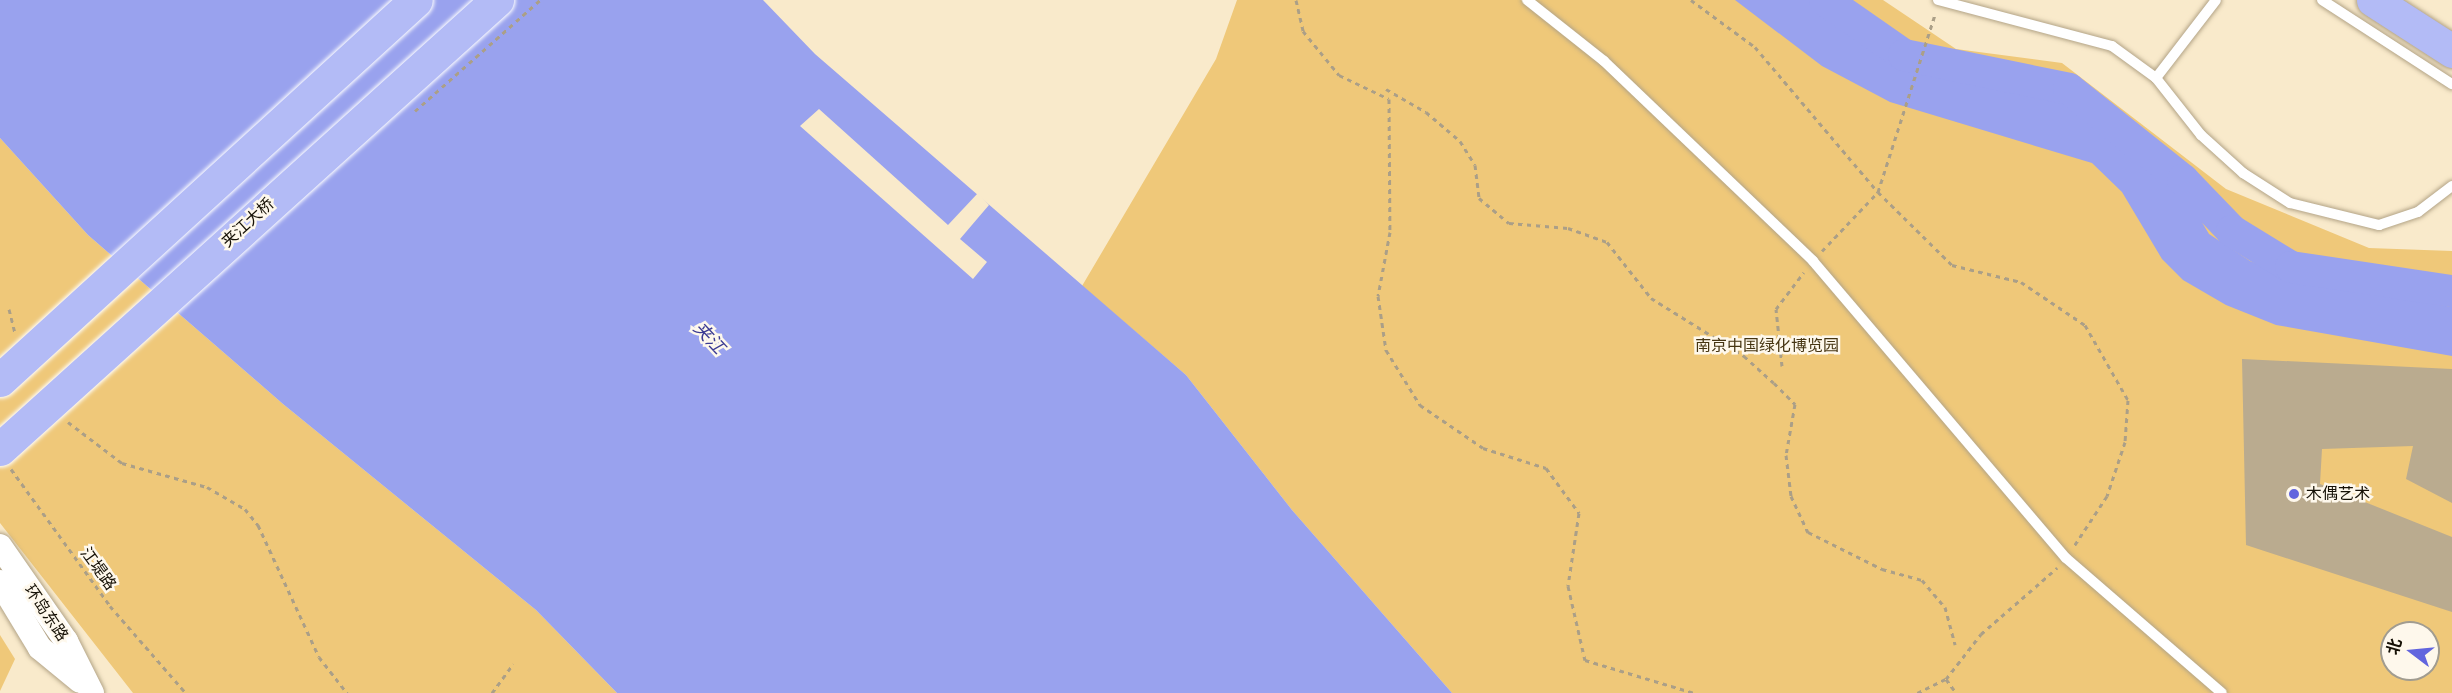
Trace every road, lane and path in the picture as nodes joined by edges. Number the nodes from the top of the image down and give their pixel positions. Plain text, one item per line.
1 (416, 0) edge
2 (497, 0) edge
3 (1296, 0) edge
4 (1527, 0) edge
5 (1691, 0) edge
6 (1938, 0) edge
7 (2216, 0) edge
8 (2322, 0) edge
9 (2373, 0) edge
10 (1929, 23) dead end
11 (2452, 51) edge
12 (2156, 78) junction
13 (2452, 84) edge
14 (1386, 89) dead end
15 (2452, 186) edge
16 (1878, 192) junction
17 (1813, 261) junction
18 (9, 309) dead end
19 (16, 337) dead end
20 (1782, 366) dead end
21 (0, 380) edge
22 (60, 415) dead end
23 (3, 455) edge
24 (0, 546) edge
25 (2066, 558) junction
26 (0, 582) edge
27 (1955, 645) dead end
28 (513, 664) dead end
29 (1946, 679) junction
30 (83, 690) edge
31 (186, 693) edge
32 (347, 693) edge
33 (492, 693) edge
34 (1694, 693) edge
35 (1917, 693) edge
36 (1956, 693) edge
37 (2222, 693) edge

1 - 21 highway, bridge
2 - 23 highway, 夹江大桥, bridge
3 - 34 path
4 - 17 lane
5 - 16 path
6 - 12 lane
7 - 12 lane
8 - 13 lane
9 - 11 highway
10 - 16 path
12 - 15 lane
14 - 27 path
16 - 17 path
16 - 25 path
17 - 20 path
17 - 25 lane
18 - 19 path
22 - 32 path
23 - 31 path, 江堤路
24 - 30 street, 环岛东路
25 - 29 path
25 - 37 lane
26 - 30 street, 环岛东路
28 - 33 path
29 - 35 path
29 - 36 path

